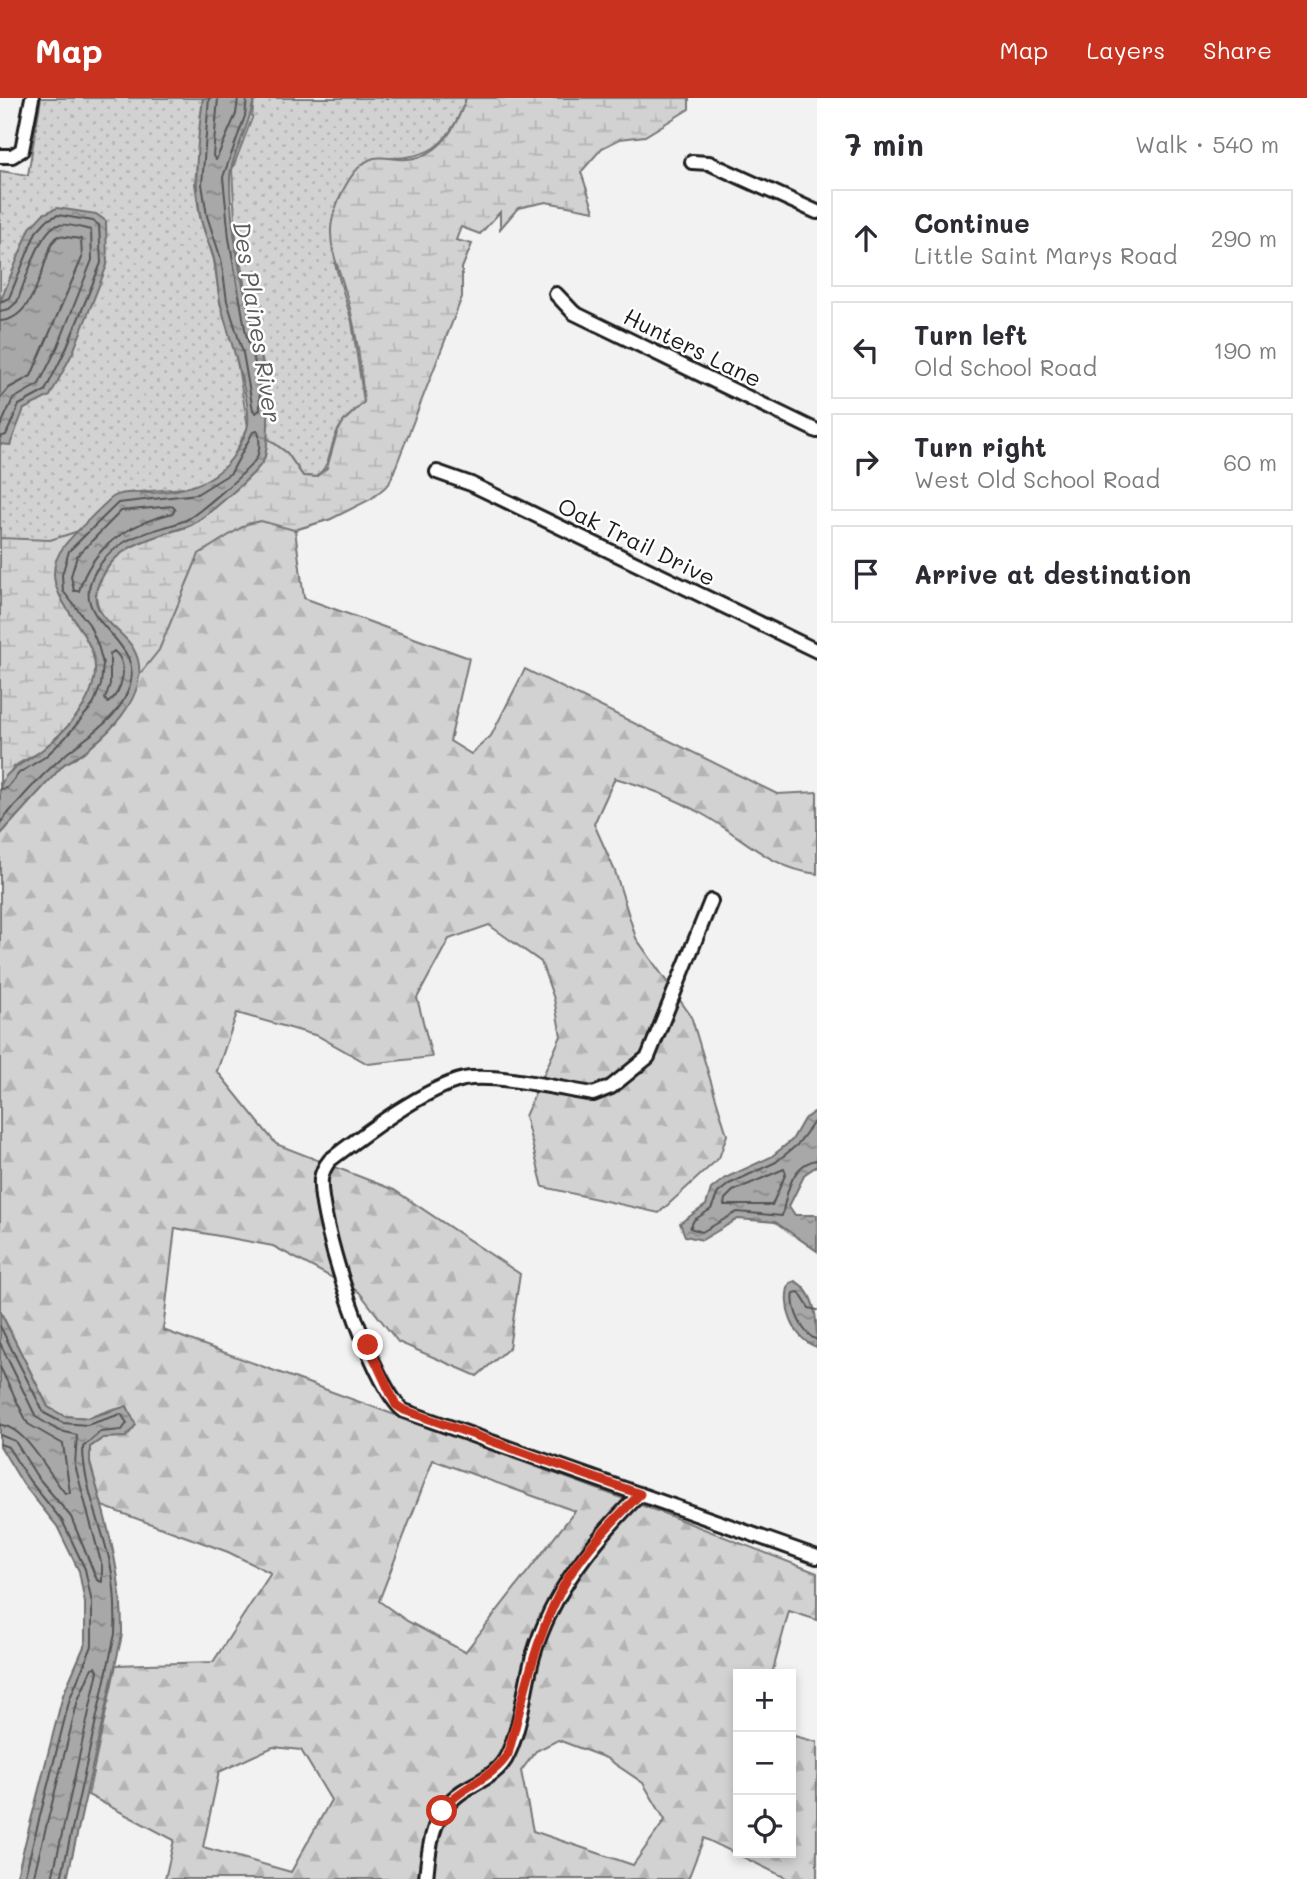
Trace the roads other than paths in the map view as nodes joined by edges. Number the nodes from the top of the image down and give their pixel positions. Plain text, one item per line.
1 (32, 100) edge
2 (0, 156) edge
3 (692, 162) dead end
4 (817, 212) edge
5 (556, 293) dead end
6 (817, 431) edge
7 (438, 472) dead end
8 (817, 651) edge
9 (712, 901) dead end
10 (640, 1494) junction
11 (817, 1557) edge
12 (426, 1879) edge

1 - 2 street
3 - 4 street
5 - 6 street, Hunters Lane
7 - 8 street, Oak Trail Drive
9 - 10 street
10 - 11 street
10 - 12 street

